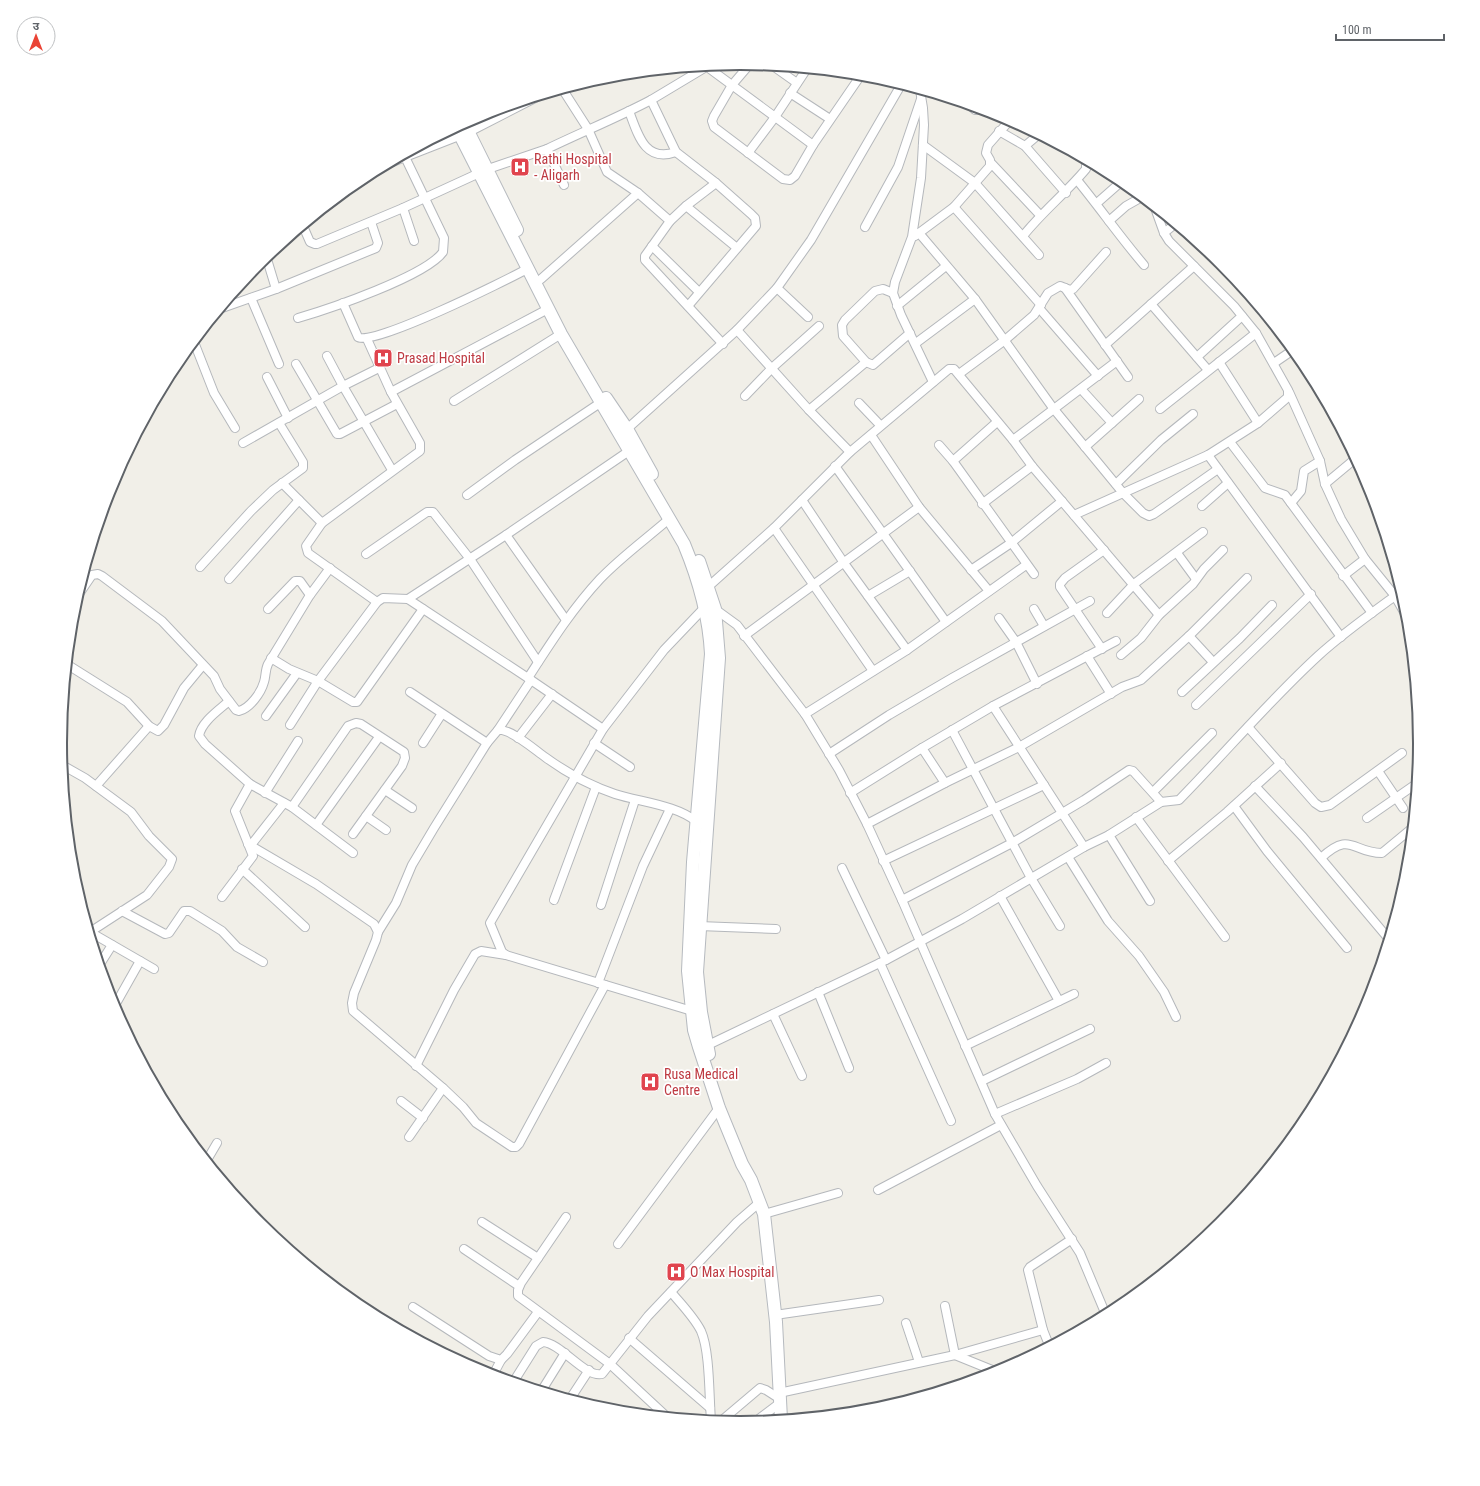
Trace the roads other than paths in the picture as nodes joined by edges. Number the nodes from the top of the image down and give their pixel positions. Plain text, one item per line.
1 (745, 70) edge
2 (699, 71) edge
3 (712, 71) edge
4 (780, 71) edge
5 (804, 73) edge
6 (857, 81) edge
7 (797, 82) junction
8 (732, 84) junction
9 (899, 90) edge
10 (790, 93) junction
11 (564, 94) edge
12 (921, 95) edge
13 (921, 95) edge
14 (651, 100) junction
15 (629, 111) junction
16 (775, 117) junction
17 (830, 120) junction
18 (1006, 124) edge
19 (463, 129) edge
20 (588, 129) junction
21 (1000, 130) junction
22 (1035, 138) edge
23 (813, 145) junction
24 (922, 145) junction
25 (1025, 146) junction
26 (547, 149) junction
27 (676, 152) junction
28 (748, 153) junction
29 (406, 159) edge
30 (991, 163) junction
31 (1086, 166) edge
32 (483, 171) junction
33 (1077, 180) junction
34 (716, 183) junction
35 (975, 183) junction
36 (564, 185) dead end
37 (1117, 185) edge
38 (1066, 192) junction
39 (638, 193) junction
40 (425, 198) junction
41 (1137, 200) edge
42 (1097, 203) junction
43 (686, 206) junction
44 (954, 206) junction
45 (403, 208) junction
46 (1040, 215) junction
47 (1157, 215) edge
48 (670, 221) junction
49 (1109, 221) junction
50 (371, 222) junction
51 (865, 227) dead end
52 (1172, 227) edge
53 (305, 230) edge
54 (1164, 234) junction
55 (916, 235) junction
56 (1023, 236) junction
57 (414, 241) dead end
58 (652, 246) junction
59 (737, 248) junction
60 (1106, 252) dead end
61 (1039, 255) dead end
62 (268, 263) edge
63 (1144, 265) dead end
64 (946, 266) junction
65 (1194, 266) junction
66 (527, 269) junction
67 (541, 279) junction
68 (777, 288) junction
69 (1065, 288) junction
70 (276, 289) junction
71 (698, 291) junction
72 (893, 293) junction
73 (251, 298) junction
74 (975, 299) junction
75 (232, 302) edge
76 (343, 303) junction
77 (1151, 304) junction
78 (688, 306) junction
79 (897, 306) junction
80 (1040, 306) junction
81 (548, 308) junction
82 (1242, 316) junction
83 (808, 317) dead end
84 (298, 318) dead end
85 (820, 326) dead end
86 (737, 330) junction
87 (910, 333) junction
88 (1256, 333) junction
89 (561, 334) junction
90 (367, 339) junction
91 (1005, 340) junction
92 (916, 343) junction
93 (723, 344) junction
94 (1105, 344) junction
95 (196, 347) edge
96 (1289, 353) edge
97 (327, 356) dead end
98 (1197, 357) junction
99 (1117, 361) junction
100 (866, 362) junction
101 (1219, 362) junction
102 (1274, 363) junction
103 (279, 364) dead end
104 (296, 364) dead end
105 (379, 368) junction
106 (772, 368) junction
107 (1208, 370) junction
108 (959, 374) junction
109 (1098, 376) junction
110 (267, 377) dead end
111 (1128, 377) dead end
112 (933, 382) junction
113 (342, 386) junction
114 (1081, 389) junction
115 (391, 392) junction
116 (1289, 392) junction
117 (745, 396) dead end
118 (1138, 399) dead end
119 (454, 401) dead end
120 (317, 402) junction
121 (600, 403) junction
122 (860, 403) dead end
123 (397, 404) junction
124 (1053, 408) junction
125 (1160, 409) dead end
126 (808, 410) junction
127 (1193, 414) dead end
128 (288, 418) junction
129 (364, 422) junction
130 (997, 422) junction
131 (279, 423) junction
132 (1112, 423) junction
133 (1258, 423) junction
134 (880, 426) junction
135 (236, 428) dead end
136 (627, 429) junction
137 (872, 435) junction
138 (1013, 440) junction
139 (1230, 442) junction
140 (243, 443) dead end
141 (939, 445) dead end
142 (1085, 448) junction
143 (629, 451) junction
144 (850, 452) junction
145 (1208, 455) junction
146 (953, 462) junction
147 (1320, 462) junction
148 (1352, 462) edge
149 (835, 466) junction
150 (1032, 466) junction
151 (1218, 469) junction
152 (392, 470) junction
153 (282, 483) junction
154 (1228, 483) junction
155 (1116, 484) junction
156 (1325, 484) junction
157 (1123, 493) junction
158 (467, 495) dead end
159 (299, 500) junction
160 (802, 500) junction
161 (1062, 501) junction
162 (1290, 503) junction
163 (982, 504) junction
164 (1202, 506) dead end
165 (919, 508) junction
166 (1074, 515) junction
167 (669, 519) junction
168 (322, 523) junction
169 (774, 528) junction
170 (1203, 532) dead end
171 (883, 534) junction
172 (506, 535) junction
173 (1011, 543) junction
174 (1104, 550) junction
175 (1223, 550) dead end
176 (1177, 553) junction
177 (366, 554) dead end
178 (470, 559) junction
179 (1365, 559) junction
180 (844, 563) junction
181 (696, 564) junction
182 (1026, 565) junction
183 (200, 567) dead end
184 (330, 568) junction
185 (972, 570) junction
186 (910, 571) junction
187 (1034, 574) dead end
188 (1343, 576) junction
189 (1247, 578) dead end
190 (229, 579) dead end
191 (1196, 579) junction
192 (87, 583) edge
193 (1134, 584) junction
194 (709, 586) junction
195 (813, 587) junction
196 (989, 591) junction
197 (1311, 594) junction
198 (310, 595) junction
199 (868, 596) junction
200 (1395, 596) junction
201 (408, 599) junction
202 (1397, 600) edge
203 (1090, 601) dead end
204 (377, 602) junction
205 (1272, 605) dead end
206 (710, 608) junction
207 (268, 609) dead end
208 (423, 609) junction
209 (1034, 609) dead end
210 (1077, 610) junction
211 (1107, 613) dead end
212 (1372, 613) junction
213 (1160, 615) junction
214 (1000, 618) dead end
215 (566, 620) junction
216 (946, 622) junction
217 (1044, 626) junction
218 (744, 636) junction
219 (1189, 636) junction
220 (1341, 637) junction
221 (1116, 641) dead end
222 (1016, 642) junction
223 (1102, 649) junction
224 (907, 650) junction
225 (1122, 655) dead end
226 (1087, 656) junction
227 (271, 658) junction
228 (538, 662) junction
229 (1213, 662) junction
230 (203, 665) junction
231 (72, 667) edge
232 (873, 671) junction
233 (297, 673) junction
234 (529, 679) junction
235 (318, 681) junction
236 (1037, 684) junction
237 (410, 692) dead end
238 (1182, 692) dead end
239 (552, 694) junction
240 (1111, 694) junction
241 (229, 701) junction
242 (1196, 705) dead end
243 (993, 706) junction
244 (441, 714) junction
245 (805, 714) junction
246 (266, 716) dead end
247 (290, 725) dead end
248 (149, 726) junction
249 (1248, 727) junction
250 (603, 729) junction
251 (498, 730) junction
252 (952, 730) junction
253 (1212, 733) dead end
254 (379, 737) junction
255 (518, 738) junction
256 (298, 741) dead end
257 (423, 743) dead end
258 (487, 743) junction
259 (594, 743) junction
260 (1020, 747) junction
261 (922, 748) junction
262 (1402, 753) dead end
263 (829, 754) junction
264 (1280, 763) junction
265 (630, 767) dead end
266 (68, 768) edge
267 (973, 769) junction
268 (1378, 771) junction
269 (574, 777) junction
270 (945, 783) junction
271 (250, 784) junction
272 (1044, 785) junction
273 (96, 786) junction
274 (1255, 786) junction
275 (1412, 786) edge
276 (596, 787) junction
277 (385, 790) junction
278 (1153, 792) junction
279 (266, 793) junction
280 (850, 793) junction
281 (1395, 797) junction
282 (635, 800) junction
283 (1161, 802) junction
284 (284, 803) junction
285 (1234, 806) junction
286 (292, 807) junction
287 (412, 808) dead end
288 (1403, 808) dead end
289 (670, 809) junction
290 (994, 809) junction
291 (1062, 812) junction
292 (366, 816) junction
293 (1136, 817) junction
294 (1367, 818) dead end
295 (697, 822) junction
296 (867, 824) junction
297 (316, 825) junction
298 (386, 830) dead end
299 (353, 834) dead end
300 (1406, 834) edge
301 (1109, 835) junction
302 (1012, 843) junction
303 (249, 845) junction
304 (1084, 847) junction
305 (353, 853) dead end
306 (1068, 857) junction
307 (1321, 858) junction
308 (883, 861) junction
309 (1168, 861) junction
310 (842, 868) dead end
311 (242, 869) junction
312 (1031, 878) junction
313 (1000, 896) junction
314 (222, 897) dead end
315 (554, 900) dead end
316 (902, 900) junction
317 (1150, 901) dead end
318 (601, 905) dead end
319 (122, 911) junction
320 (699, 926) junction
321 (1060, 926) dead end
322 (304, 927) dead end
323 (94, 929) edge
324 (776, 929) dead end
325 (378, 932) junction
326 (1385, 934) edge
327 (96, 935) edge
328 (1225, 937) dead end
329 (919, 942) junction
330 (112, 945) junction
331 (1347, 948) dead end
332 (506, 955) junction
333 (103, 959) edge
334 (140, 961) junction
335 (883, 961) junction
336 (264, 962) dead end
337 (154, 969) dead end
338 (602, 984) junction
339 (818, 992) junction
340 (1074, 994) dead end
341 (118, 1000) edge
342 (1058, 1001) junction
343 (692, 1011) junction
344 (773, 1014) junction
345 (1176, 1017) dead end
346 (1090, 1029) dead end
347 (706, 1046) junction
348 (965, 1046) junction
349 (1106, 1063) dead end
350 (416, 1066) junction
351 (849, 1068) dead end
352 (802, 1076) dead end
353 (982, 1081) junction
354 (444, 1088) junction
355 (402, 1101) dead end
356 (719, 1108) junction
357 (995, 1114) junction
358 (424, 1118) junction
359 (951, 1121) dead end
360 (1001, 1125) junction
361 (409, 1137) dead end
362 (217, 1143) dead end
363 (209, 1157) edge
364 (751, 1180) junction
365 (878, 1190) dead end
366 (838, 1193) dead end
367 (760, 1202) junction
368 (764, 1214) junction
369 (566, 1217) dead end
370 (482, 1222) dead end
371 (1072, 1239) junction
372 (618, 1244) dead end
373 (464, 1249) dead end
374 (538, 1258) junction
375 (519, 1286) junction
376 (671, 1292) junction
377 (879, 1300) dead end
378 (945, 1306) dead end
379 (413, 1307) dead end
380 (1104, 1309) edge
381 (538, 1312) junction
382 (775, 1315) junction
383 (906, 1323) dead end
384 (1043, 1330) junction
385 (629, 1338) junction
386 (1048, 1342) edge
387 (565, 1353) junction
388 (955, 1355) junction
389 (500, 1360) junction
390 (920, 1362) junction
391 (610, 1364) junction
392 (988, 1368) edge
393 (495, 1370) edge
394 (589, 1370) junction
395 (517, 1377) edge
396 (544, 1386) edge
397 (573, 1395) edge
398 (780, 1398) junction
399 (710, 1408) junction
400 (661, 1411) edge
401 (711, 1415) edge
402 (781, 1415) edge
403 (727, 1416) edge
404 (762, 1416) edge

1 - 8 street
2 - 14 street
3 - 8 street
4 - 7 street
5 - 7 street
6 - 17 street
7 - 10 street
8 - 16 street
8 - 28 street
9 - 68 street
10 - 16 street
10 - 17 street
11 - 20 street
12 - 24 street
13 - 51 street
14 - 15 street
14 - 27 street
15 - 20 street
15 - 27 street
16 - 23 street
16 - 28 street
17 - 23 street
18 - 21 street
19 - 32 street
20 - 26 street
20 - 39 street
21 - 25 street
21 - 30 street
22 - 25 street
23 - 28 street
24 - 35 street
24 - 55 street
25 - 38 street
26 - 32 street
26 - 36 street
27 - 34 street
29 - 40 street
30 - 35 street
30 - 46 street
31 - 33 street
32 - 40 street
32 - 66 street
32 - 67 street
33 - 38 street
33 - 42 street
34 - 43 street
34 - 59 street
35 - 44 street
35 - 56 street
37 - 42 street
38 - 46 street
39 - 48 street
39 - 67 street
40 - 45 street
40 - 76 street
41 - 49 street
42 - 49 street
43 - 48 street
43 - 59 street
44 - 55 street
44 - 80 street
45 - 50 street
45 - 57 street
46 - 56 street
47 - 54 street
48 - 58 street
49 - 63 street
50 - 53 street
50 - 70 street
52 - 54 street
54 - 65 street
55 - 64 street
55 - 72 street
56 - 61 street
58 - 71 street
58 - 78 street
59 - 71 street
60 - 69 street
62 - 70 street
64 - 74 street
64 - 79 street
65 - 77 street
65 - 82 street
66 - 81 street
66 - 90 street
67 - 136 street
68 - 83 street
68 - 86 street
69 - 80 street
69 - 94 street
70 - 73 street
71 - 78 street
72 - 79 street
72 - 100 street
73 - 75 street
73 - 103 street
74 - 91 street
74 - 92 street
76 - 84 street
76 - 90 street
77 - 94 street
77 - 98 street
78 - 93 street
79 - 87 street
80 - 91 street
80 - 109 street
81 - 89 street
81 - 115 street
82 - 88 street
82 - 98 street
85 - 106 street
86 - 93 street
86 - 106 street
87 - 92 street
87 - 100 street
88 - 101 street
88 - 102 street
89 - 119 street
89 - 121 street
90 - 105 street
91 - 108 street
91 - 124 street
92 - 112 street
93 - 136 street
94 - 99 street
95 - 135 street
96 - 102 street
97 - 113 street
98 - 107 street
99 - 109 street
99 - 111 street
100 - 126 street
101 - 107 street
101 - 133 street
102 - 116 street
104 - 120 street
105 - 113 street
105 - 115 street
106 - 117 street
106 - 126 street
107 - 125 street
108 - 112 street
108 - 130 street
109 - 114 street
110 - 128 street
112 - 134 street
113 - 120 street
113 - 129 street
114 - 124 street
114 - 132 street
115 - 123 street
116 - 133 street
116 - 147 street
118 - 132 street
120 - 128 street
120 - 129 street
121 - 143 street
121 - 158 street
122 - 134 street
123 - 129 street
123 - 152 street
124 - 138 street
124 - 142 street
126 - 144 street
127 - 155 street
128 - 131 street
129 - 152 street
130 - 138 street
130 - 146 street
131 - 140 street
131 - 153 street
132 - 142 street
133 - 139 street
134 - 137 street
136 - 181 street
137 - 144 street
137 - 165 street
138 - 150 street
139 - 145 street
139 - 162 street
141 - 146 street
142 - 155 street
143 - 167 street
143 - 172 street
144 - 149 street
145 - 151 street
145 - 157 street
146 - 163 street
147 - 156 street
147 - 162 street
148 - 156 street
149 - 160 street
149 - 171 street
150 - 161 street
150 - 163 street
151 - 154 street
151 - 157 street
152 - 168 street
153 - 159 street
153 - 183 street
154 - 164 street
154 - 197 street
155 - 157 street
156 - 179 street
157 - 166 street
159 - 168 street
159 - 190 street
160 - 169 street
160 - 180 street
161 - 166 street
161 - 173 street
162 - 188 street
163 - 173 street
165 - 171 street
165 - 185 street
166 - 174 street
167 - 181 street
167 - 215 street
168 - 184 street
169 - 194 street
169 - 195 street
170 - 176 street
171 - 180 street
171 - 186 street
172 - 178 street
172 - 215 street
173 - 182 street
173 - 185 street
174 - 193 street
174 - 210 street
175 - 191 street
176 - 191 street
176 - 193 street
177 - 178 street
178 - 201 street
178 - 228 street
179 - 188 street
179 - 200 street
180 - 195 street
180 - 199 street
181 - 194 street
181 - 206 street
182 - 187 street
182 - 196 street
184 - 198 street
184 - 204 street
185 - 196 street
186 - 199 street
186 - 216 street
188 - 212 street
189 - 219 street
191 - 213 street
192 - 230 street
193 - 211 street
193 - 213 street
194 - 206 street
195 - 218 street
195 - 232 street
196 - 216 street
197 - 220 street
197 - 242 street
198 - 207 street
198 - 227 street
199 - 224 street
200 - 202 street
200 - 212 street
201 - 204 street
201 - 208 street
203 - 210 street
204 - 235 street
205 - 229 street
206 - 218 street
206 - 250 street
206 - 295 street
206 - 320 street
208 - 234 street
208 - 235 street
209 - 217 street
210 - 217 street
210 - 223 street
212 - 220 street
213 - 225 street
214 - 222 street
215 - 228 street
216 - 224 street
217 - 222 street
218 - 245 street
219 - 229 street
219 - 240 street
220 - 249 street
221 - 223 street
222 - 236 street
222 - 263 street
223 - 226 street
224 - 232 street
226 - 236 street
226 - 240 street
227 - 233 street
227 - 241 street
228 - 234 street
229 - 238 street
230 - 241 street
230 - 248 street
231 - 248 street
232 - 245 street
233 - 235 street
233 - 246 street
234 - 239 street
234 - 251 street
235 - 247 street
236 - 243 street
237 - 244 street
239 - 250 street
239 - 255 street
240 - 260 street
241 - 271 street
243 - 252 street
243 - 260 street
244 - 257 street
244 - 258 street
245 - 263 street
248 - 273 street
249 - 264 street
249 - 283 street
250 - 259 street
251 - 255 street
251 - 258 street
252 - 261 street
252 - 267 street
253 - 278 street
254 - 277 street
254 - 286 street
254 - 297 street
255 - 269 street
256 - 279 street
258 - 325 street
259 - 265 street
259 - 269 street
260 - 267 street
260 - 272 street
261 - 270 street
261 - 280 street
262 - 268 street
263 - 280 street
264 - 268 street
264 - 274 street
266 - 273 street
267 - 270 street
267 - 290 street
268 - 281 street
269 - 276 street
269 - 332 street
270 - 296 street
271 - 279 street
271 - 303 street
272 - 290 street
272 - 291 street
273 - 319 street
274 - 285 street
274 - 307 street
275 - 281 street
276 - 282 street
276 - 315 street
277 - 287 street
277 - 292 street
278 - 283 street
278 - 291 street
279 - 284 street
280 - 296 street
281 - 288 street
281 - 294 street
282 - 289 street
282 - 318 street
283 - 293 street
284 - 286 street
284 - 303 street
285 - 309 street
285 - 331 street
286 - 297 street
289 - 295 street
289 - 338 street
290 - 302 street
290 - 308 street
291 - 302 street
291 - 304 street
292 - 298 street
292 - 299 street
293 - 301 street
293 - 309 street
295 - 343 street
296 - 308 street
297 - 305 street
300 - 307 street
301 - 304 street
301 - 317 street
302 - 312 street
302 - 316 street
303 - 311 street
303 - 325 street
304 - 306 street
306 - 312 street
306 - 345 street
307 - 326 street
308 - 316 street
309 - 328 street
310 - 335 street
311 - 314 street
311 - 322 street
312 - 313 street
312 - 321 street
313 - 329 street
313 - 342 street
316 - 329 street
319 - 323 street
319 - 336 street
320 - 324 street
320 - 347 street
325 - 350 street
327 - 330 street
329 - 335 street
329 - 348 street
330 - 333 street
330 - 334 street
332 - 338 street
332 - 350 street
334 - 337 street
334 - 341 street
335 - 339 street
335 - 359 street
338 - 343 street
338 - 354 street
339 - 344 street
339 - 351 street
340 - 342 street
342 - 348 street
343 - 356 street
344 - 347 street
344 - 352 street
346 - 353 street
347 - 364 street
348 - 353 street
349 - 357 street
350 - 354 street
353 - 357 street
354 - 358 street
355 - 358 street
356 - 364 street
356 - 372 street
357 - 360 street
358 - 361 street
360 - 365 street
360 - 371 street
362 - 363 street
364 - 367 street
366 - 368 street
367 - 368 street
367 - 376 street
368 - 382 street
369 - 374 street
370 - 374 street
371 - 380 street
371 - 384 street
373 - 375 street
374 - 375 street
375 - 381 street
376 - 385 street
376 - 399 street
377 - 382 street
378 - 388 street
379 - 389 street
381 - 389 street
381 - 391 street
382 - 398 street
383 - 390 street
384 - 386 street
384 - 388 street
385 - 391 street
385 - 399 street
387 - 394 street
387 - 395 street
387 - 396 street
388 - 390 street
388 - 392 street
389 - 393 street
390 - 398 street
391 - 394 street
391 - 400 street
394 - 397 street
398 - 402 street
398 - 403 street
398 - 404 street
399 - 401 street

